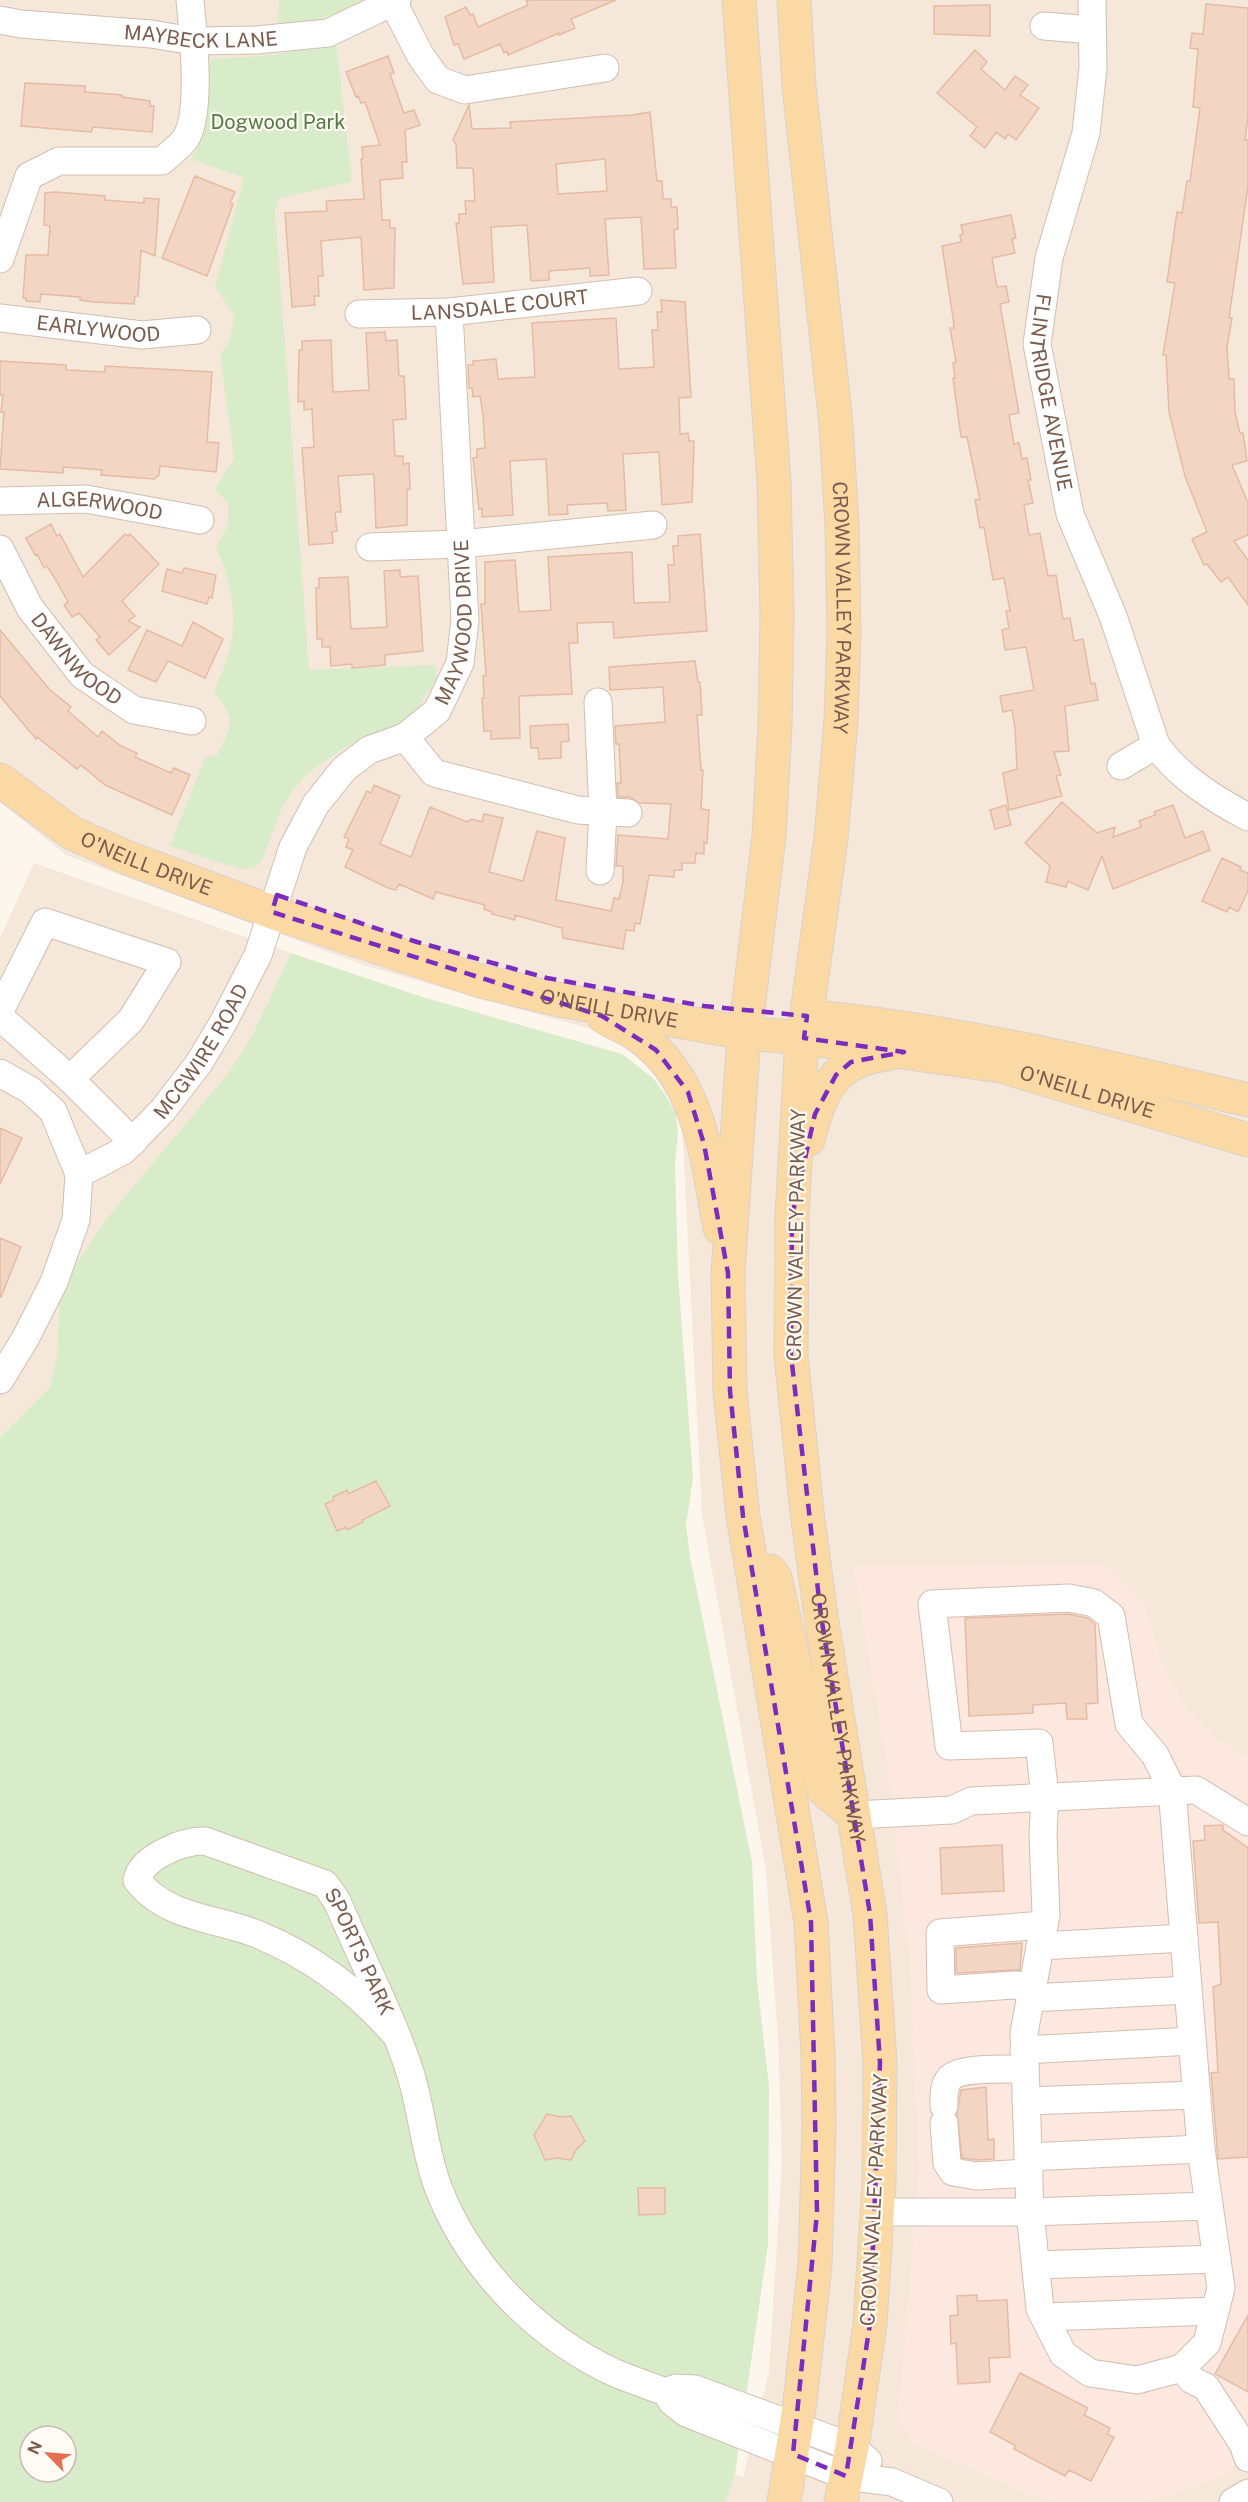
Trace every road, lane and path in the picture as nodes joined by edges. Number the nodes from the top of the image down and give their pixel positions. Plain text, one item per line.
1 (190, 0) edge
2 (739, 0) edge
3 (794, 0) edge
4 (1092, 0) edge
5 (395, 1) edge
6 (0, 20) edge
7 (1044, 26) dead end
8 (1092, 30) junction
9 (193, 41) junction
10 (605, 68) dead end
11 (0, 259) edge
12 (638, 291) dead end
13 (449, 312) junction
14 (360, 314) dead end
15 (0, 318) edge
16 (197, 330) dead end
17 (0, 501) edge
18 (200, 519) dead end
19 (653, 525) dead end
20 (461, 544) junction
21 (370, 547) dead end
22 (0, 549) edge
23 (598, 702) dead end
24 (192, 722) dead end
25 (405, 737) junction
26 (1156, 745) junction
27 (0, 757) edge
28 (1121, 766) dead end
29 (0, 780) edge
30 (616, 812) junction
31 (1248, 817) edge
32 (600, 871) dead end
33 (274, 904) junction
34 (560, 1000) junction
35 (0, 1011) edge
36 (0, 1017) edge
37 (746, 1022) junction
38 (805, 1027) junction
39 (904, 1052) junction
40 (0, 1072) edge
41 (70, 1079) junction
42 (1248, 1100) edge
43 (1248, 1140) edge
44 (133, 1142) junction
45 (80, 1174) junction
46 (792, 1216) junction
47 (728, 1273) junction
48 (0, 1380) edge
49 (747, 1538) junction
50 (1172, 1789) junction
51 (1046, 1796) junction
52 (853, 1808) junction
53 (1248, 1822) edge
54 (1042, 1935) junction
55 (1184, 1938) junction
56 (1188, 1990) junction
57 (1031, 1992) junction
58 (394, 2033) junction
59 (1192, 2040) junction
60 (1025, 2059) junction
61 (1197, 2095) junction
62 (1026, 2101) junction
63 (1201, 2149) junction
64 (1020, 2168) junction
65 (1209, 2206) junction
66 (877, 2212) junction
67 (1030, 2212) junction
68 (1217, 2259) junction
69 (1036, 2265) junction
70 (1215, 2311) junction
71 (1045, 2317) junction
72 (1187, 2374) junction
73 (794, 2440) junction
74 (1248, 2458) edge
75 (1248, 2474) edge
76 (846, 2475) edge
77 (1248, 2493) edge
78 (784, 2502) edge
79 (939, 2502) edge
80 (1233, 2502) edge

1 - 9 street
2 - 37 main road
3 - 38 main road, CROWN VALLEY PARKWAY
4 - 8 street, FLINTRIDGE AVENUE
5 - 9 street, MAYBECK LANE
5 - 10 street
6 - 9 street, MAYBECK LANE
7 - 8 street
8 - 26 street, FLINTRIDGE AVENUE
9 - 11 street
12 - 13 street, LANSDALE COURT
13 - 14 street, LANSDALE COURT
13 - 20 street, MAYWOOD DRIVE
15 - 16 street, EARLYWOOD
17 - 18 street, ALGERWOOD
19 - 20 street
20 - 21 street
20 - 25 street, MAYWOOD DRIVE
22 - 24 street, DAWNWOOD
23 - 30 street
25 - 30 street
25 - 33 street, MAYWOOD DRIVE
26 - 28 street
26 - 31 street, FLINTRIDGE AVENUE
27 - 33 main road, O'NEILL DRIVE
29 - 33 main road, O'NEILL DRIVE
30 - 32 street
33 - 34 main road, O'NEILL DRIVE
33 - 37 main road, O'NEILL DRIVE
33 - 44 street, MCGWIRE ROAD
34 - 37 main road, O'NEILL DRIVE
34 - 47 main road
35 - 41 street
36 - 41 street
37 - 38 main road, O'NEILL DRIVE
37 - 47 main road
38 - 39 main road, O'NEILL DRIVE
38 - 42 main road, O'NEILL DRIVE
38 - 46 main road, CROWN VALLEY PARKWAY
39 - 43 main road, O'NEILL DRIVE
39 - 46 main road
40 - 45 street
41 - 44 street
44 - 45 street, MCGWIRE ROAD
45 - 48 street
46 - 52 main road, CROWN VALLEY PARKWAY
47 - 49 main road
49 - 52 main road
49 - 73 main road
50 - 51 street
50 - 51 street
50 - 53 street
50 - 55 street
51 - 52 street
51 - 54 street
52 - 66 main road, CROWN VALLEY PARKWAY
54 - 55 street
54 - 57 street
54 - 57 street
55 - 56 street
56 - 57 street
56 - 59 street
57 - 60 street
58 - 58 street, SPORTS PARK
58 - 73 street, SPORTS PARK
59 - 60 street
59 - 61 street
60 - 62 street
60 - 64 street
61 - 62 street
61 - 63 street
62 - 64 street
63 - 64 street
63 - 65 street
64 - 67 street
65 - 67 street
65 - 68 street
66 - 67 street
66 - 76 main road, CROWN VALLEY PARKWAY
67 - 69 street
68 - 69 street
68 - 70 street
69 - 71 street
70 - 71 street
70 - 72 street
71 - 72 street
72 - 74 street
72 - 75 street
73 - 76 street, SPORTS PARK
73 - 78 main road
76 - 79 street
77 - 80 street

